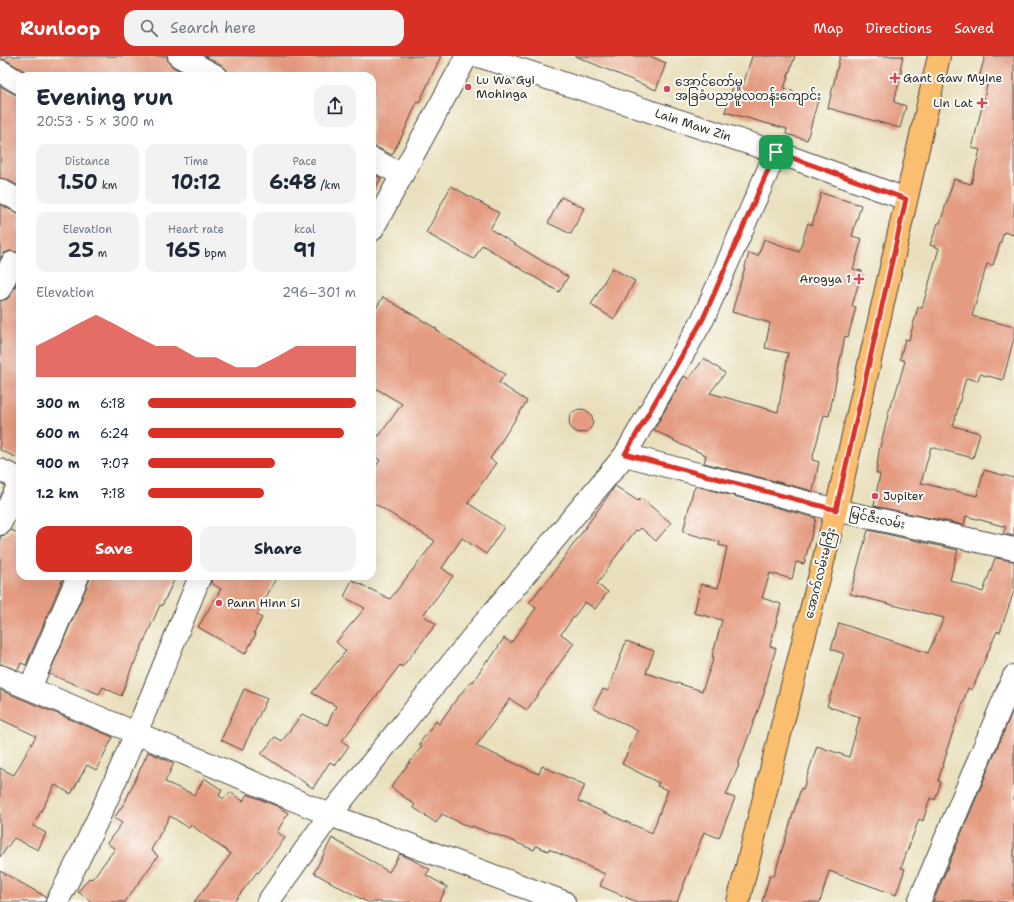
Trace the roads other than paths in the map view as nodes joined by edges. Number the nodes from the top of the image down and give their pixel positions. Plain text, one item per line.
1 (180, 56) edge
2 (467, 56) edge
3 (479, 56) edge
4 (939, 56) edge
5 (0, 71) edge
6 (209, 72) edge
7 (16, 81) edge
8 (776, 152) junction
9 (376, 161) edge
10 (402, 175) junction
11 (0, 190) edge
12 (16, 199) edge
13 (906, 199) junction
14 (376, 223) edge
15 (12, 263) dead end
16 (0, 289) edge
17 (625, 454) junction
18 (0, 470) edge
19 (16, 477) edge
20 (16, 490) edge
21 (836, 510) junction
22 (0, 524) edge
23 (1014, 549) edge
24 (76, 580) edge
25 (198, 580) edge
26 (0, 676) edge
27 (1014, 676) edge
28 (30, 688) junction
29 (136, 733) junction
30 (330, 815) junction
31 (57, 902) edge
32 (268, 902) edge
33 (564, 902) edge
34 (738, 902) edge
35 (919, 902) edge

1 - 6 street
2 - 10 street
3 - 8 street, Lain Maw Zin
4 - 13 main road, အောက်လမ်းမကြီး
5 - 7 street
8 - 13 street, Lain Maw Zin
8 - 17 street
9 - 10 street
10 - 14 street
11 - 12 street
13 - 21 main road, အောက်လမ်းမကြီး
15 - 16 street
17 - 21 street, မြင်ဇီးလမ်း
17 - 30 street
18 - 19 street
20 - 22 street
21 - 23 street, မြင်ဇီးလမ်း
21 - 34 main road, အောက်လမ်းမကြီး
24 - 28 street
25 - 29 street
26 - 28 street
27 - 35 street
28 - 29 street
29 - 30 street
29 - 31 street
30 - 32 street
30 - 33 street

